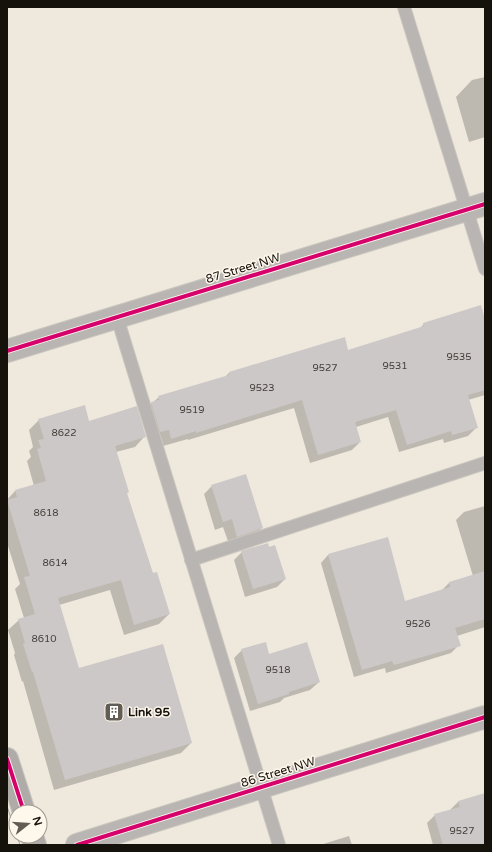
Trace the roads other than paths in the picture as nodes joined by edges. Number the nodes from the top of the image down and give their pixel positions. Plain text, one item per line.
1 (404, 7) edge
2 (476, 207) edge
3 (485, 269) edge
4 (117, 317) junction
5 (7, 352) edge
6 (485, 463) edge
7 (191, 560) junction
8 (485, 717) edge
9 (7, 759) edge
10 (261, 787) junction
11 (21, 804) edge
12 (77, 845) edge
13 (279, 845) edge

1 - 2 lane
2 - 3 lane
2 - 4 street, 87 Street NW
4 - 5 street, 87 Street NW
4 - 7 lane
6 - 7 lane
7 - 10 lane
8 - 10 street, 86 Street NW
9 - 11 street
10 - 12 street, 86 Street NW
10 - 13 lane

